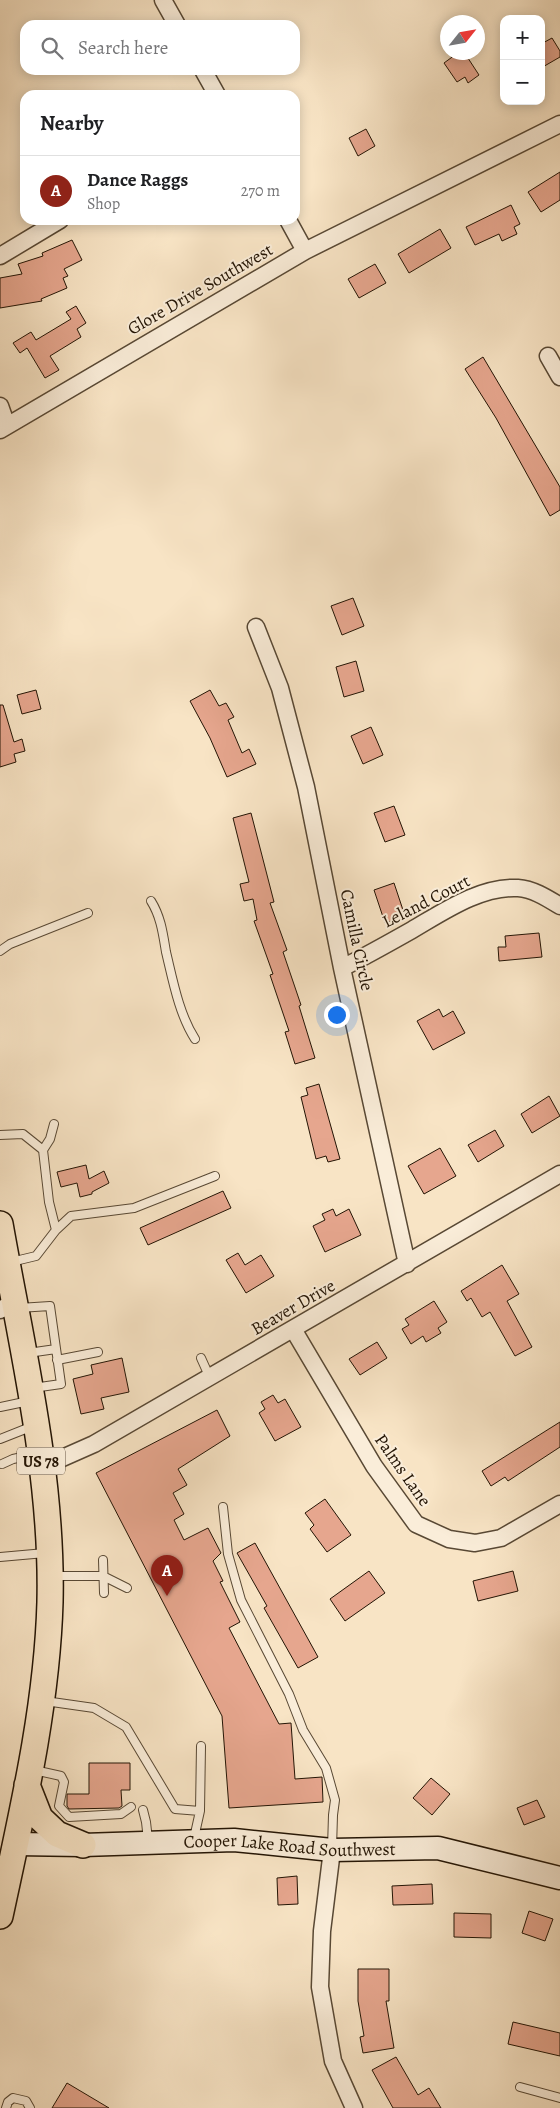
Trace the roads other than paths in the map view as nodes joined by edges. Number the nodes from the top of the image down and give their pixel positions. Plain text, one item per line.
1 (163, 0) edge
2 (174, 20) edge
3 (206, 75) edge
4 (215, 90) edge
5 (560, 124) edge
6 (52, 225) edge
7 (291, 225) edge
8 (305, 251) junction
9 (0, 256) edge
10 (548, 356) dead end
11 (560, 377) edge
12 (0, 406) edge
13 (3, 428) edge
14 (256, 627) dead end
15 (150, 901) dead end
16 (560, 906) edge
17 (88, 913) dead end
18 (0, 951) edge
19 (342, 968) junction
20 (195, 1039) dead end
21 (54, 1124) dead end
22 (0, 1135) edge
23 (43, 1150) junction
24 (560, 1174) edge
25 (215, 1176) dead end
26 (0, 1224) edge
27 (56, 1230) junction
28 (7, 1263) junction
29 (407, 1264) junction
30 (9, 1307) edge
31 (293, 1329) junction
32 (56, 1349) junction
33 (98, 1352) dead end
34 (23, 1353) junction
35 (201, 1358) dead end
36 (58, 1360) junction
37 (210, 1378) junction
38 (30, 1395) junction
39 (0, 1408) edge
40 (35, 1425) junction
41 (0, 1439) edge
42 (41, 1460) junction
43 (2, 1464) dead end
44 (560, 1504) edge
45 (223, 1507) dead end
46 (0, 1557) edge
47 (103, 1560) dead end
48 (49, 1565) junction
49 (103, 1576) junction
50 (127, 1588) dead end
51 (104, 1593) dead end
52 (42, 1701) junction
53 (201, 1746) dead end
54 (28, 1776) junction
55 (131, 1807) dead end
56 (142, 1810) dead end
57 (200, 1811) junction
58 (193, 1841) junction
59 (148, 1843) junction
60 (16, 1844) junction
61 (83, 1845) junction
62 (332, 1850) junction
63 (560, 1878) edge
64 (0, 1916) edge
65 (520, 2087) dead end
66 (560, 2098) edge
67 (6, 2108) edge
68 (30, 2108) edge
69 (354, 2108) edge

1 - 2 street
3 - 4 street
5 - 8 street, Glore Drive Southwest
6 - 9 street
7 - 8 street
8 - 13 street, Glore Drive Southwest
10 - 11 street
12 - 13 street
14 - 19 street, Camilla Circle
15 - 20 lane
16 - 19 street, Leland Court
17 - 18 lane
19 - 29 street, Camilla Circle
21 - 23 lane
22 - 23 lane
23 - 27 lane
24 - 29 street, Beaver Drive
25 - 27 lane
26 - 28 main road, US 78
27 - 28 lane
28 - 30 main road, US 78
29 - 31 street, Beaver Drive
30 - 32 lane
30 - 34 main road, US 78
31 - 37 street, Beaver Drive
31 - 44 street, Palms Lane
32 - 34 lane
32 - 36 lane
33 - 36 lane
34 - 38 main road, US 78
35 - 37 lane
36 - 38 lane
37 - 42 street, Beaver Drive
38 - 39 lane
38 - 40 main road, US 78
40 - 41 lane
40 - 42 main road, US 78
42 - 43 lane
42 - 48 main road, US 78
45 - 62 lane
46 - 48 lane
47 - 49 lane
48 - 49 lane
48 - 52 main road, US 78
49 - 50 lane
49 - 51 lane
52 - 54 main road, US 78
52 - 57 lane
53 - 57 lane
54 - 55 lane
54 - 60 main road, US 78
54 - 61 main road
56 - 59 lane
57 - 58 lane
58 - 59 street, Cooper Lake Road Southwest
58 - 62 street, Cooper Lake Road Southwest
59 - 61 street, Cooper Lake Road Southwest
60 - 61 street, Cooper Lake Road Southwest
60 - 64 main road, US 78
62 - 63 street, Cooper Lake Road Southwest
62 - 69 street
65 - 66 lane
67 - 68 lane

